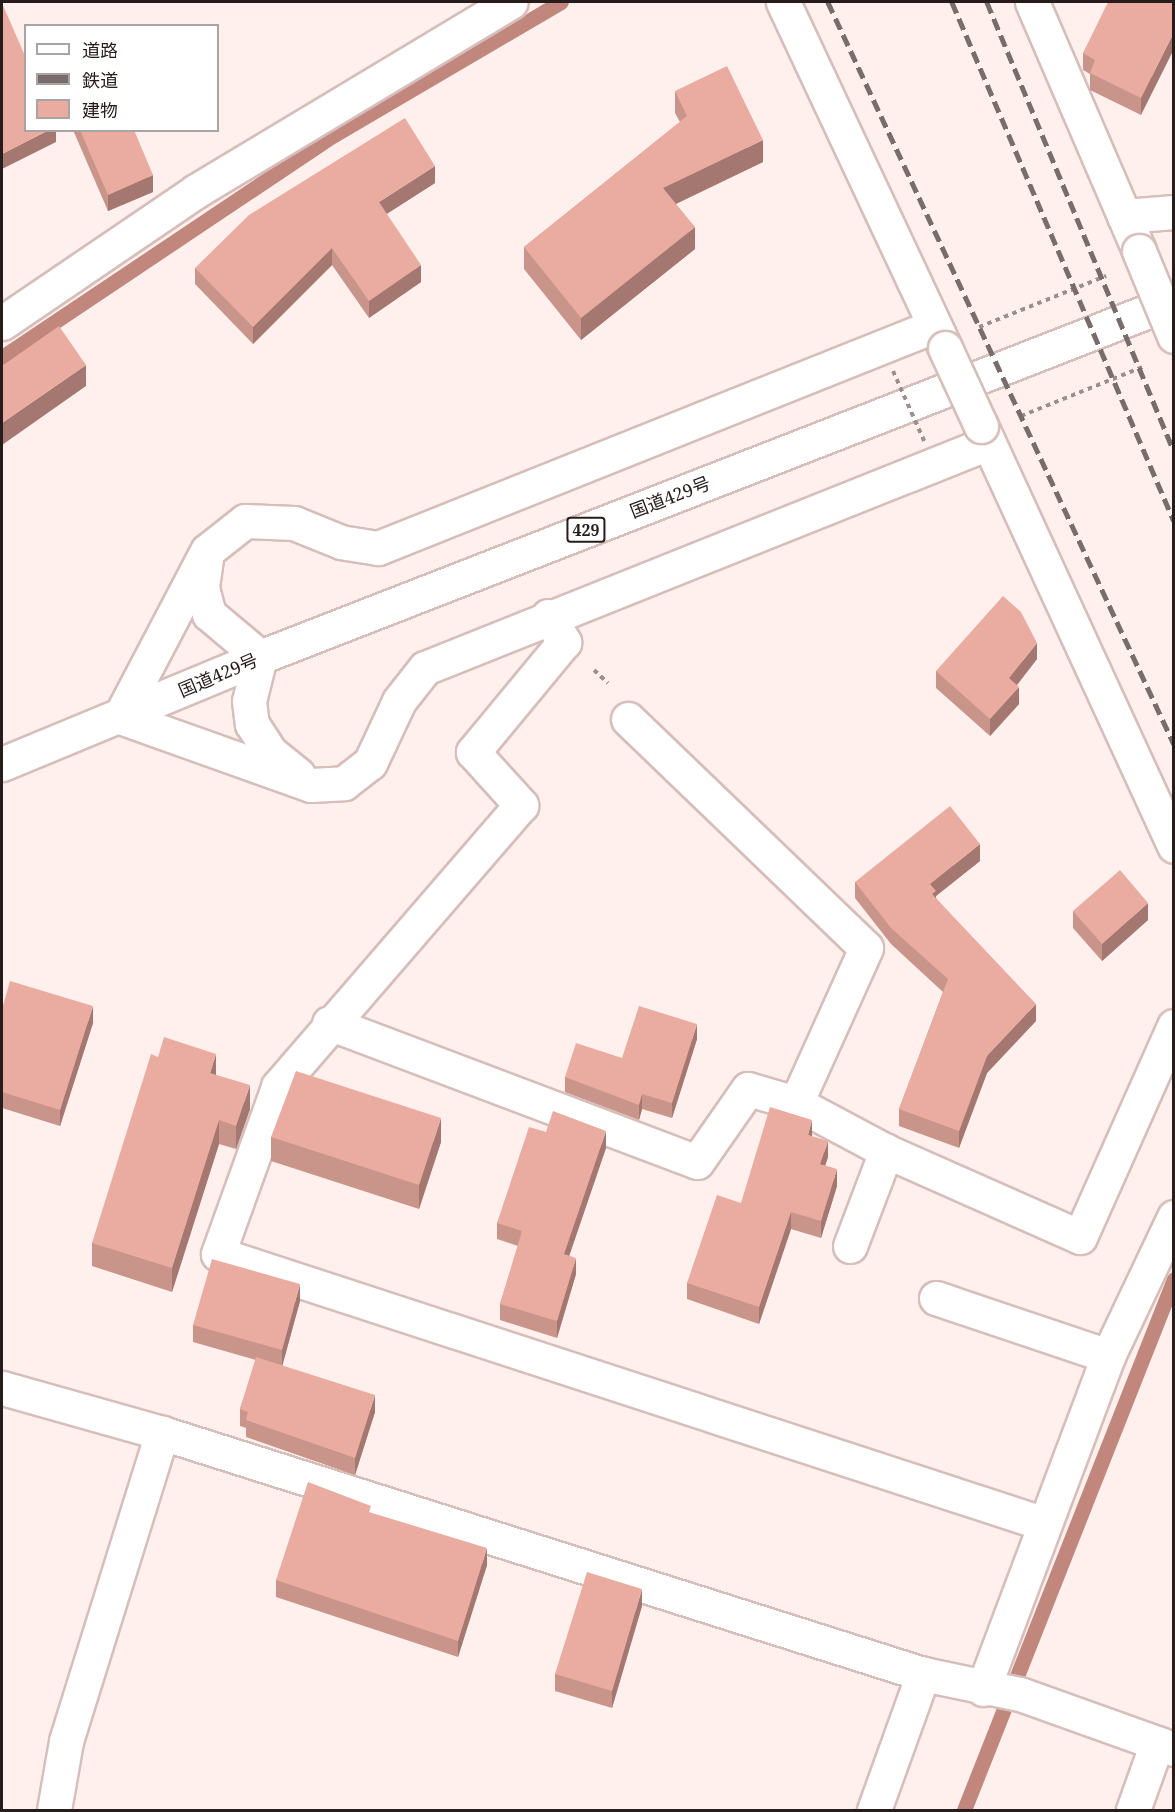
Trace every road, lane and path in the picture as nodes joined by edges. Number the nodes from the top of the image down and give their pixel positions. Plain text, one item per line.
1 (511, 2) edge
2 (783, 2) edge
3 (1032, 2) edge
4 (1173, 212) edge
5 (1124, 216) junction
6 (1129, 261) junction
7 (1173, 301) edge
8 (2, 323) edge
9 (948, 335) junction
10 (1173, 336) edge
11 (1153, 363) dead end
12 (893, 371) dead end
13 (993, 430) junction
14 (925, 443) dead end
15 (207, 551) junction
16 (556, 629) junction
17 (260, 657) junction
18 (120, 717) junction
19 (628, 719) joint
20 (2, 764) edge
21 (311, 785) junction
22 (1173, 846) edge
23 (329, 1023) junction
24 (1173, 1026) edge
25 (796, 1103) junction
26 (886, 1151) junction
27 (1173, 1217) edge
28 (850, 1245) dead end
29 (936, 1298) dead end
30 (1108, 1356) junction
31 (2, 1388) edge
32 (162, 1433) junction
33 (1042, 1523) junction
34 (923, 1674) junction
35 (999, 1691) junction
36 (1165, 1746) edge
37 (54, 1810) edge
38 (874, 1810) edge
39 (1133, 1810) edge

1 - 8 main road
2 - 9 main road
3 - 5 main road
4 - 5 main road
5 - 6 main road
6 - 9 path
6 - 10 main road, bridge
7 - 17 main road, 国道429号 / 429
9 - 13 main road, bridge
9 - 15 main road
11 - 13 path
12 - 14 path, bridge
13 - 16 main road
13 - 22 main road
15 - 17 main road
15 - 18 main road
16 - 19 path
16 - 21 main road
16 - 23 main road
17 - 18 main road, 国道429号 / 429
17 - 21 main road
18 - 20 main road, 国道429号 / 429
18 - 21 main road
19 - 25 main road
23 - 25 main road
23 - 33 main road
24 - 26 main road
25 - 26 main road
26 - 28 main road
27 - 30 main road
29 - 30 main road
30 - 33 main road
31 - 32 main road
32 - 34 main road
32 - 37 main road
33 - 35 main road
34 - 35 main road
34 - 38 main road
35 - 36 main road
36 - 39 main road

